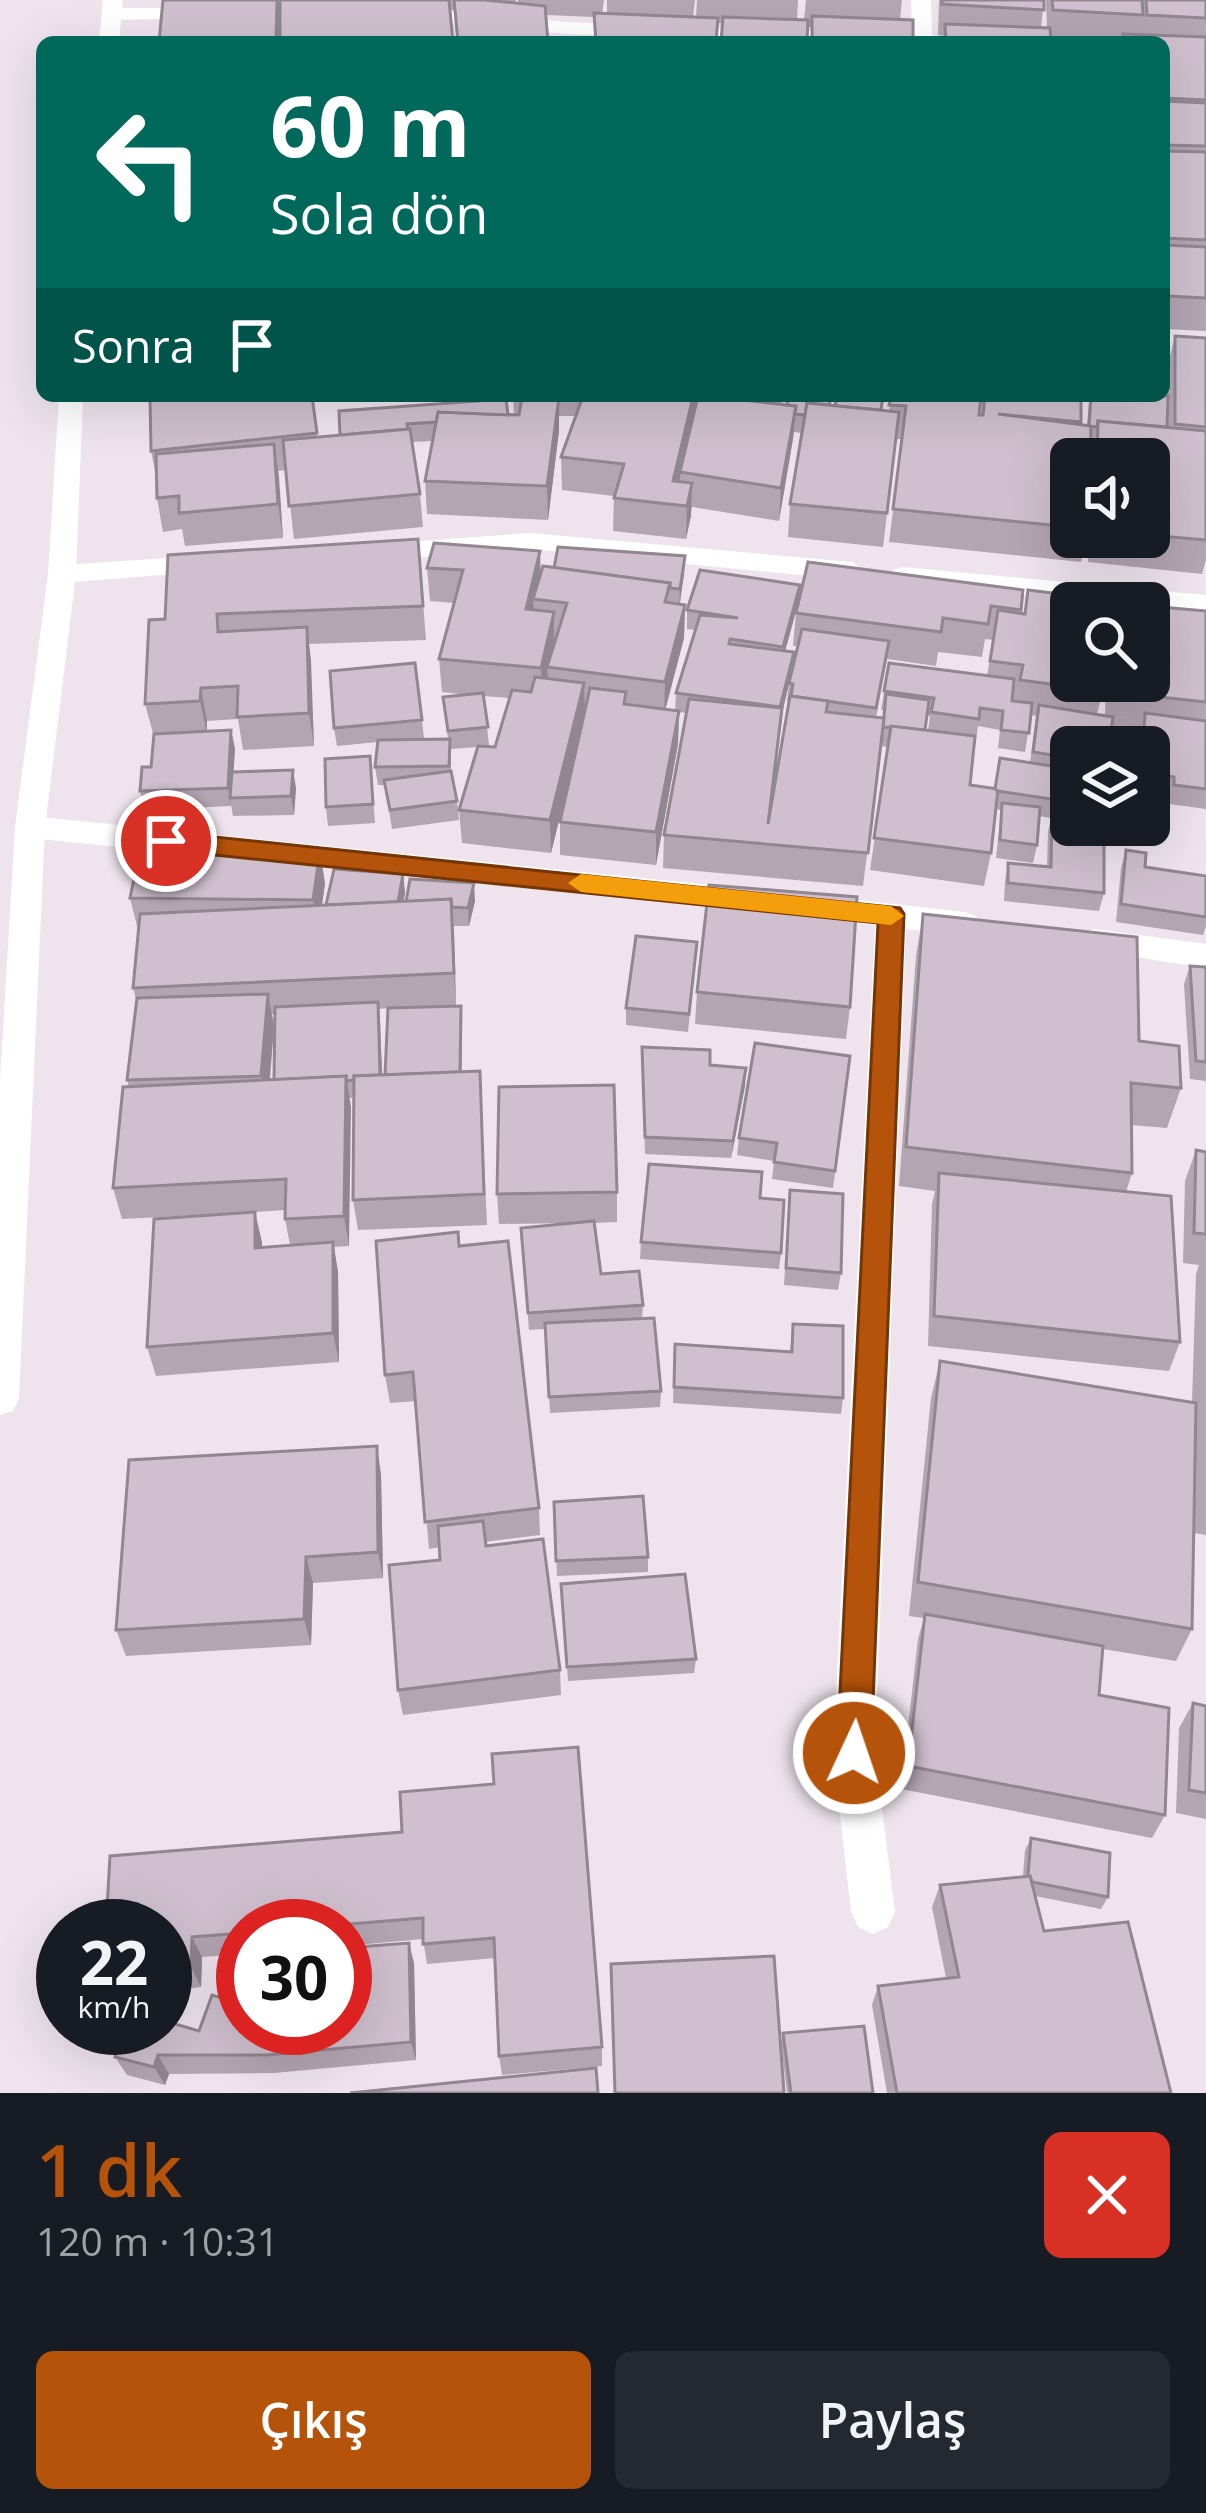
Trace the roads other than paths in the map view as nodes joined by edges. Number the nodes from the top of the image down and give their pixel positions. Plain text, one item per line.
1 (921, 0) edge
2 (112, 7) edge
3 (389, 13) edge
4 (227, 14) edge
5 (567, 35) edge
6 (618, 36) edge
7 (922, 36) edge
8 (71, 402) edge
9 (343, 554) edge
10 (249, 561) edge
11 (62, 574) junction
12 (1206, 604) edge
13 (30, 827) junction
14 (891, 914) junction
15 (1004, 929) edge
16 (1071, 938) edge
17 (1206, 956) edge
18 (0, 1399) edge
19 (873, 1912) dead end

1 - 7 street
2 - 4 street
3 - 5 street
5 - 6 street
8 - 11 street
9 - 12 street
10 - 11 street
11 - 13 street
13 - 14 street
13 - 18 street
14 - 15 street
14 - 19 street
16 - 17 street

